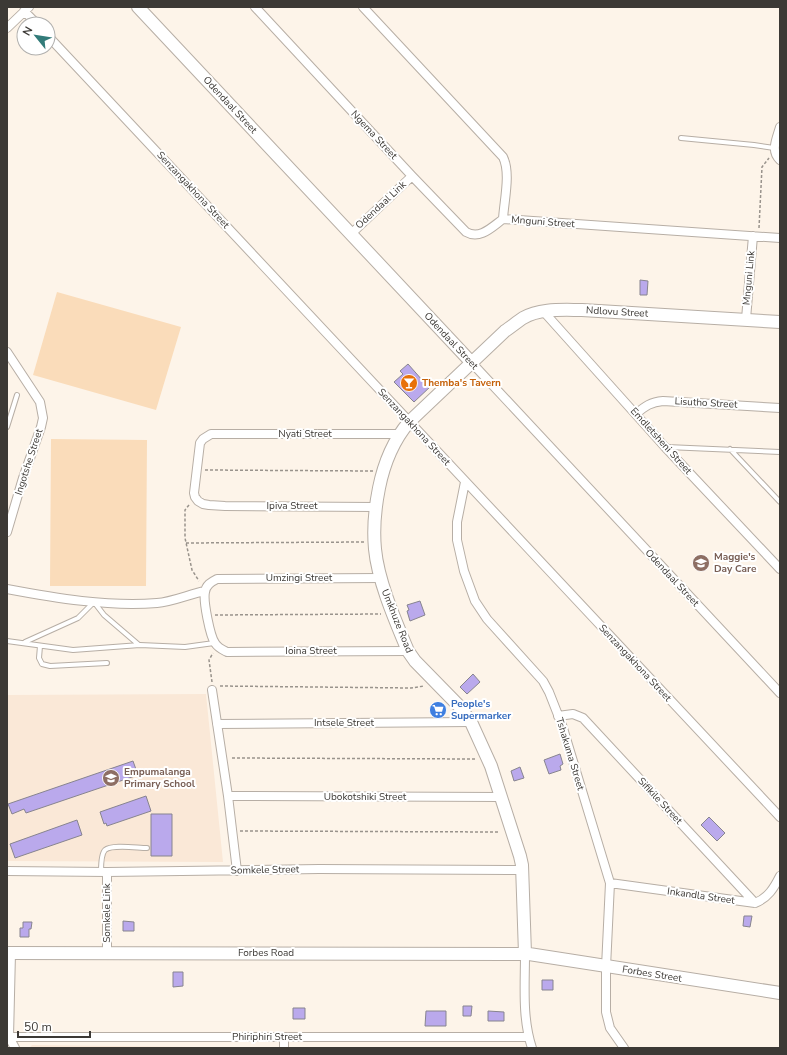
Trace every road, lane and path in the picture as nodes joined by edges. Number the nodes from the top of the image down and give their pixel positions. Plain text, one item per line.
1 (138, 7) edge
2 (255, 7) edge
3 (363, 7) edge
4 (26, 9) edge
5 (7, 28) edge
6 (56, 45) edge
7 (780, 127) edge
8 (681, 138) dead end
9 (774, 150) junction
10 (780, 160) edge
11 (412, 176) junction
12 (503, 219) junction
13 (350, 234) junction
14 (756, 236) junction
15 (780, 238) edge
16 (544, 312) junction
17 (746, 319) junction
18 (780, 322) edge
19 (7, 352) edge
20 (471, 362) junction
21 (17, 395) dead end
22 (780, 408) edge
23 (636, 414) junction
24 (409, 422) junction
25 (7, 427) edge
26 (399, 434) junction
27 (665, 447) junction
28 (730, 449) junction
29 (780, 452) edge
30 (196, 470) junction
31 (383, 471) junction
32 (465, 482) junction
33 (195, 497) junction
34 (780, 502) edge
35 (376, 507) junction
36 (7, 532) edge
37 (375, 542) junction
38 (186, 543) junction
39 (780, 569) edge
40 (381, 578) junction
41 (7, 589) edge
42 (205, 591) junction
43 (94, 602) junction
44 (393, 614) junction
45 (208, 615) junction
46 (7, 641) edge
47 (25, 642) junction
48 (215, 644) junction
49 (140, 645) junction
50 (40, 646) junction
51 (408, 651) junction
52 (107, 664) dead end
53 (438, 685) junction
54 (212, 688) junction
55 (780, 693) edge
56 (558, 716) junction
57 (471, 722) junction
58 (217, 724) junction
59 (223, 758) junction
60 (488, 759) junction
61 (228, 796) junction
62 (501, 797) junction
63 (780, 817) edge
64 (232, 832) junction
65 (512, 832) junction
66 (146, 848) dead end
67 (522, 870) junction
68 (7, 871) edge
69 (237, 871) junction
70 (104, 872) junction
71 (780, 876) edge
72 (610, 884) junction
73 (755, 903) junction
74 (9, 953) edge
75 (107, 954) junction
76 (525, 954) junction
77 (606, 967) junction
78 (780, 993) edge
79 (8, 1037) edge
80 (284, 1037) junction
81 (528, 1037) junction
82 (15, 1048) edge
83 (284, 1048) edge
84 (532, 1048) edge
85 (624, 1048) edge

1 - 13 street, Odendaal Street
2 - 11 street, Ngema Street
3 - 12 street, Mnguni Street
4 - 5 street
6 - 24 street, Senzangakhona Street
7 - 9 street
8 - 9 lane
9 - 10 street
9 - 14 path
11 - 12 street, Ngema Street
11 - 13 street, Odendaal Link
12 - 14 street, Mnguni Street
13 - 20 street, Odendaal Street
14 - 15 street, Mnguni Street
14 - 17 street, Mnguni Link
16 - 17 street, Ndlovu Street
16 - 20 street, Ndlovu Street
16 - 23 street, Emdletsheni Street
17 - 18 street, Ndlovu Street
19 - 36 street, Ingotshe Street
20 - 24 street, Umkhuze Road
20 - 55 street, Odendaal Street
21 - 25 lane
22 - 23 street, Lisutho Street
23 - 27 street, Emdletsheni Street
24 - 26 street, Umkhuze Road
24 - 32 street, Senzangakhona Street
26 - 30 street, Nyati Street
26 - 31 street, Umkhuze Road
27 - 28 lane
27 - 39 street, Emdletsheni Street
28 - 29 lane
28 - 34 lane
30 - 31 path
30 - 33 street
31 - 35 street, Umkhuze Road
32 - 56 street, Tshakuma Street
32 - 63 street, Senzangakhona Street
33 - 35 street, Ipiva Street
33 - 38 path
35 - 37 street, Umkhuze Road
37 - 38 path
37 - 40 street, Umkhuze Road
38 - 42 path
40 - 42 street, Umzingi Street
40 - 44 street, Umkhuze Road
41 - 43 street
42 - 43 street
42 - 45 street
43 - 47 lane
43 - 49 lane
44 - 45 path
44 - 51 street, Umkhuze Road
45 - 48 street
46 - 47 lane
47 - 50 lane
48 - 49 lane
48 - 51 street, Ioina Street
48 - 54 path
49 - 50 lane
50 - 52 lane
51 - 53 street, Umkhuze Road
53 - 54 path
53 - 57 street, Umkhuze Road
54 - 58 street
56 - 72 street, Tshakuma Street
56 - 73 street, Sifikile Street
57 - 58 street, Intsele Street
57 - 60 street, Umkhuze Road
58 - 59 street
59 - 60 path
59 - 61 street
60 - 62 street, Umkhuze Road
61 - 62 street, Ubokotshiki Street
61 - 64 street
62 - 65 street, Umkhuze Road
64 - 65 path
64 - 69 street
65 - 67 street, Umkhuze Road
66 - 70 lane
67 - 69 street, Somkele Street
67 - 76 street, Umkhuze Road
68 - 70 street, Somkele Street
69 - 70 street, Somkele Street
70 - 75 street, Somkele Link
71 - 73 street
72 - 73 street, Inkandla Street
72 - 77 street, Tshakuma Street
74 - 75 street, Forbes Road
74 - 79 street
75 - 76 street, Forbes Road
76 - 77 street, Forbes Street
76 - 81 street
77 - 78 street, Forbes Street
77 - 85 street, Tshakuma Street
79 - 80 street, Phiriphiri Street
79 - 82 street
80 - 81 street, Phiriphiri Street
80 - 83 street
81 - 84 street

